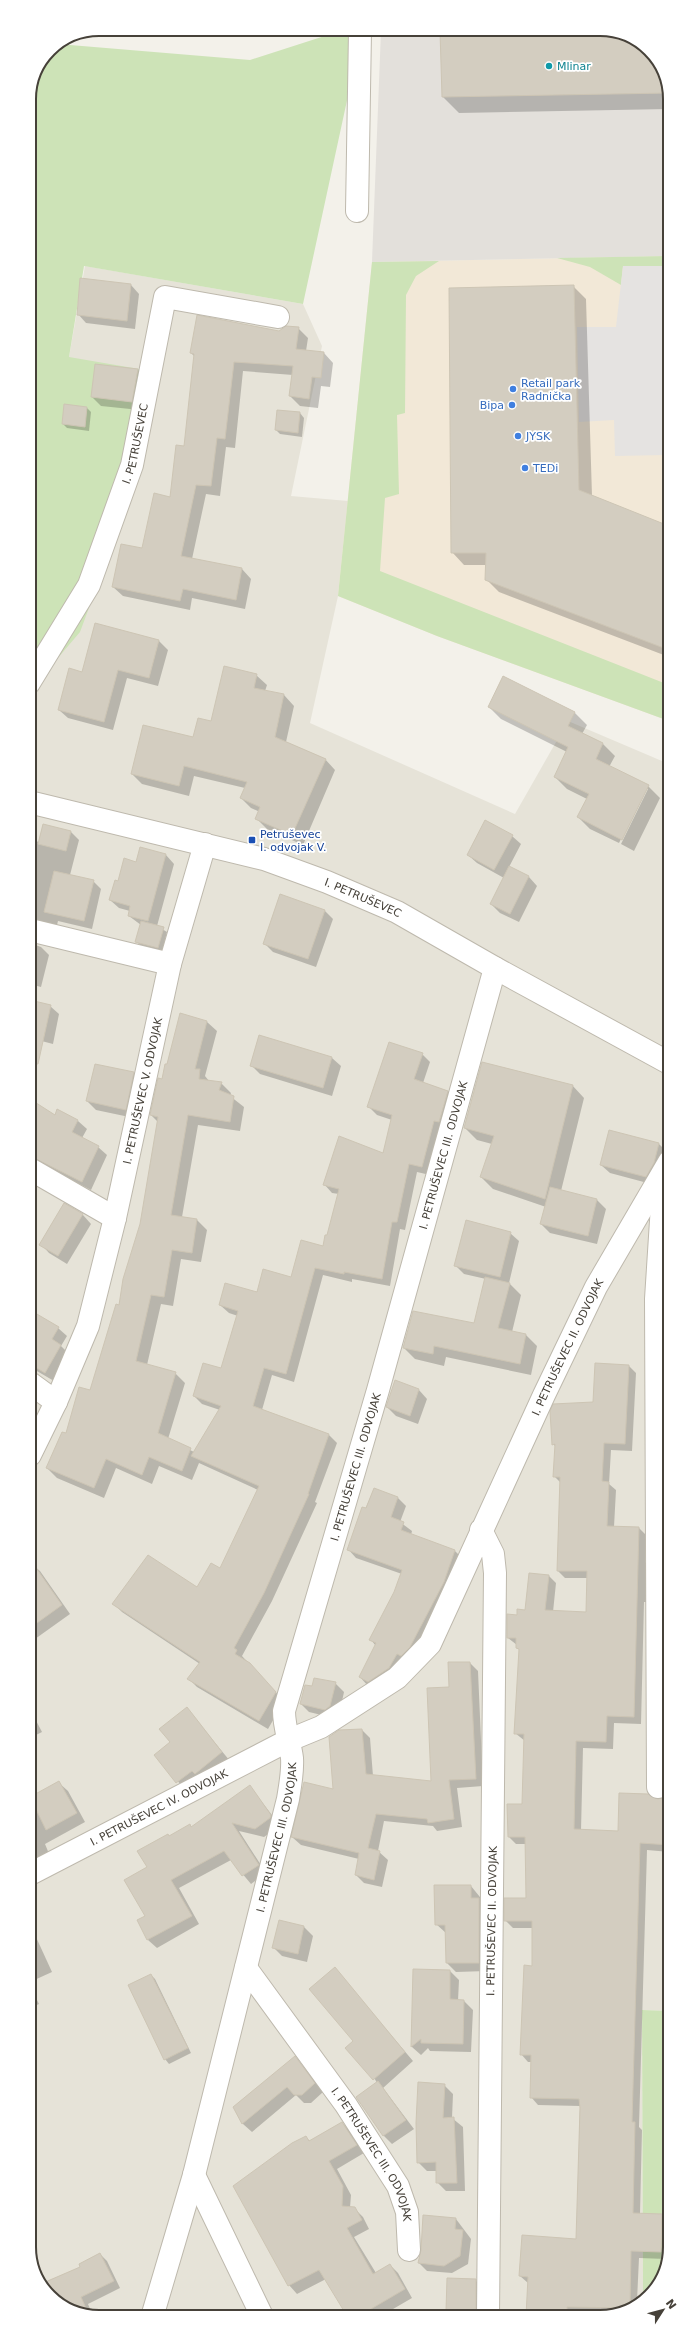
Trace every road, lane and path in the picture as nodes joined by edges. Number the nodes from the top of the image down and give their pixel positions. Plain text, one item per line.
1 (360, 36) edge
2 (357, 211) dead end
3 (278, 317) dead end
4 (36, 672) edge
5 (36, 803) edge
6 (205, 844) junction
7 (36, 931) edge
8 (170, 964) junction
9 (495, 968) junction
10 (663, 1060) edge
11 (36, 1172) edge
12 (663, 1173) edge
13 (663, 1214) edge
14 (115, 1218) junction
15 (36, 1387) edge
16 (56, 1402) junction
17 (36, 1443) edge
18 (481, 1530) junction
19 (287, 1741) junction
20 (658, 1787) dead end
21 (36, 1871) edge
22 (246, 1968) junction
23 (194, 2175) junction
24 (409, 2250) dead end
25 (154, 2310) edge
26 (259, 2310) edge
27 (488, 2310) edge

1 - 2 street
3 - 4 street, I. PETRUŠEVEC
5 - 6 street, I. PETRUŠEVEC
6 - 8 street, I. PETRUŠEVEC V. ODVOJAK
6 - 9 street, I. PETRUŠEVEC
7 - 8 street
8 - 14 street, I. PETRUŠEVEC V. ODVOJAK
9 - 10 street, I. PETRUŠEVEC
9 - 19 street, I. PETRUŠEVEC III. ODVOJAK
11 - 14 street
12 - 18 street, I. PETRUŠEVEC II. ODVOJAK
13 - 20 street
14 - 16 street, I. PETRUŠEVEC V. ODVOJAK
15 - 16 street
16 - 17 street, I. PETRUŠEVEC V. ODVOJAK
18 - 19 street, I. PETRUŠEVEC II. ODVOJAK
18 - 27 street, I. PETRUŠEVEC II. ODVOJAK
19 - 21 street, I. PETRUŠEVEC IV. ODVOJAK
19 - 22 street, I. PETRUŠEVEC III. ODVOJAK
22 - 23 street, I. PETRUŠEVEC III. ODVOJAK
22 - 24 street, I. PETRUŠEVEC III. ODVOJAK
23 - 25 street, I. PETRUŠEVEC III. ODVOJAK
23 - 26 street

